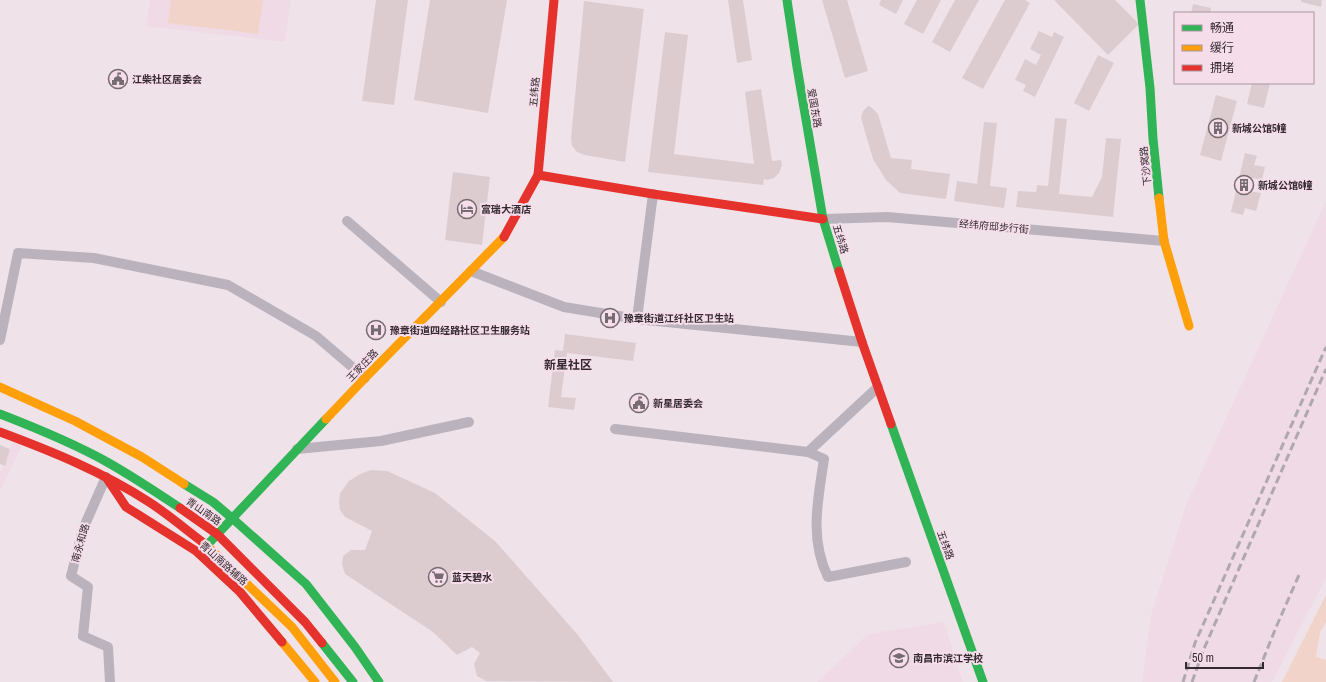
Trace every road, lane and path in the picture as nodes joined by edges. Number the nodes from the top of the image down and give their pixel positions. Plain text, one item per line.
1 (554, 0) edge
2 (787, 0) edge
3 (1140, 0) edge
4 (538, 175) junction
5 (653, 194) junction
6 (823, 219) junction
7 (347, 222) dead end
8 (1164, 241) junction
9 (471, 271) junction
10 (440, 302) junction
11 (637, 319) junction
12 (1189, 326) dead end
13 (0, 340) edge
14 (862, 342) junction
15 (365, 378) junction
16 (0, 387) edge
17 (878, 387) junction
18 (0, 414) edge
19 (469, 422) dead end
20 (615, 430) dead end
21 (0, 432) edge
22 (297, 450) junction
23 (808, 452) junction
24 (106, 477) junction
25 (232, 518) junction
26 (217, 534) junction
27 (207, 545) junction
28 (906, 562) dead end
29 (110, 682) edge
30 (315, 682) edge
31 (335, 682) edge
32 (353, 682) edge
33 (379, 682) edge
34 (983, 682) edge

1 - 4 street, 五纬路
2 - 6 street, 爱国东路
3 - 8 street, 下沙窝路
4 - 5 street, 五纬路
4 - 9 street, 王家庄路
5 - 6 street, 五纬路
5 - 11 street
6 - 8 street, 经纬府邸步行街
6 - 14 street, 五纬路
7 - 10 street
8 - 12 street, 下沙窝路
9 - 10 street, 王家庄路
9 - 11 street
10 - 15 street, 王家庄路
11 - 14 street
13 - 15 street
14 - 17 street, 五纬路
15 - 22 street, 王家庄路
16 - 25 street
17 - 23 street
17 - 34 street, 五纬路
18 - 26 street, 青山南路
19 - 22 street
20 - 23 street
21 - 24 street
22 - 25 street, 王家庄路
23 - 28 street
24 - 27 street
24 - 29 street, 南永和路
24 - 30 street, 青山南路辅路
25 - 26 street, 王家庄路
25 - 33 street
26 - 27 street, 王家庄路
26 - 32 street, 青山南路
27 - 31 street

